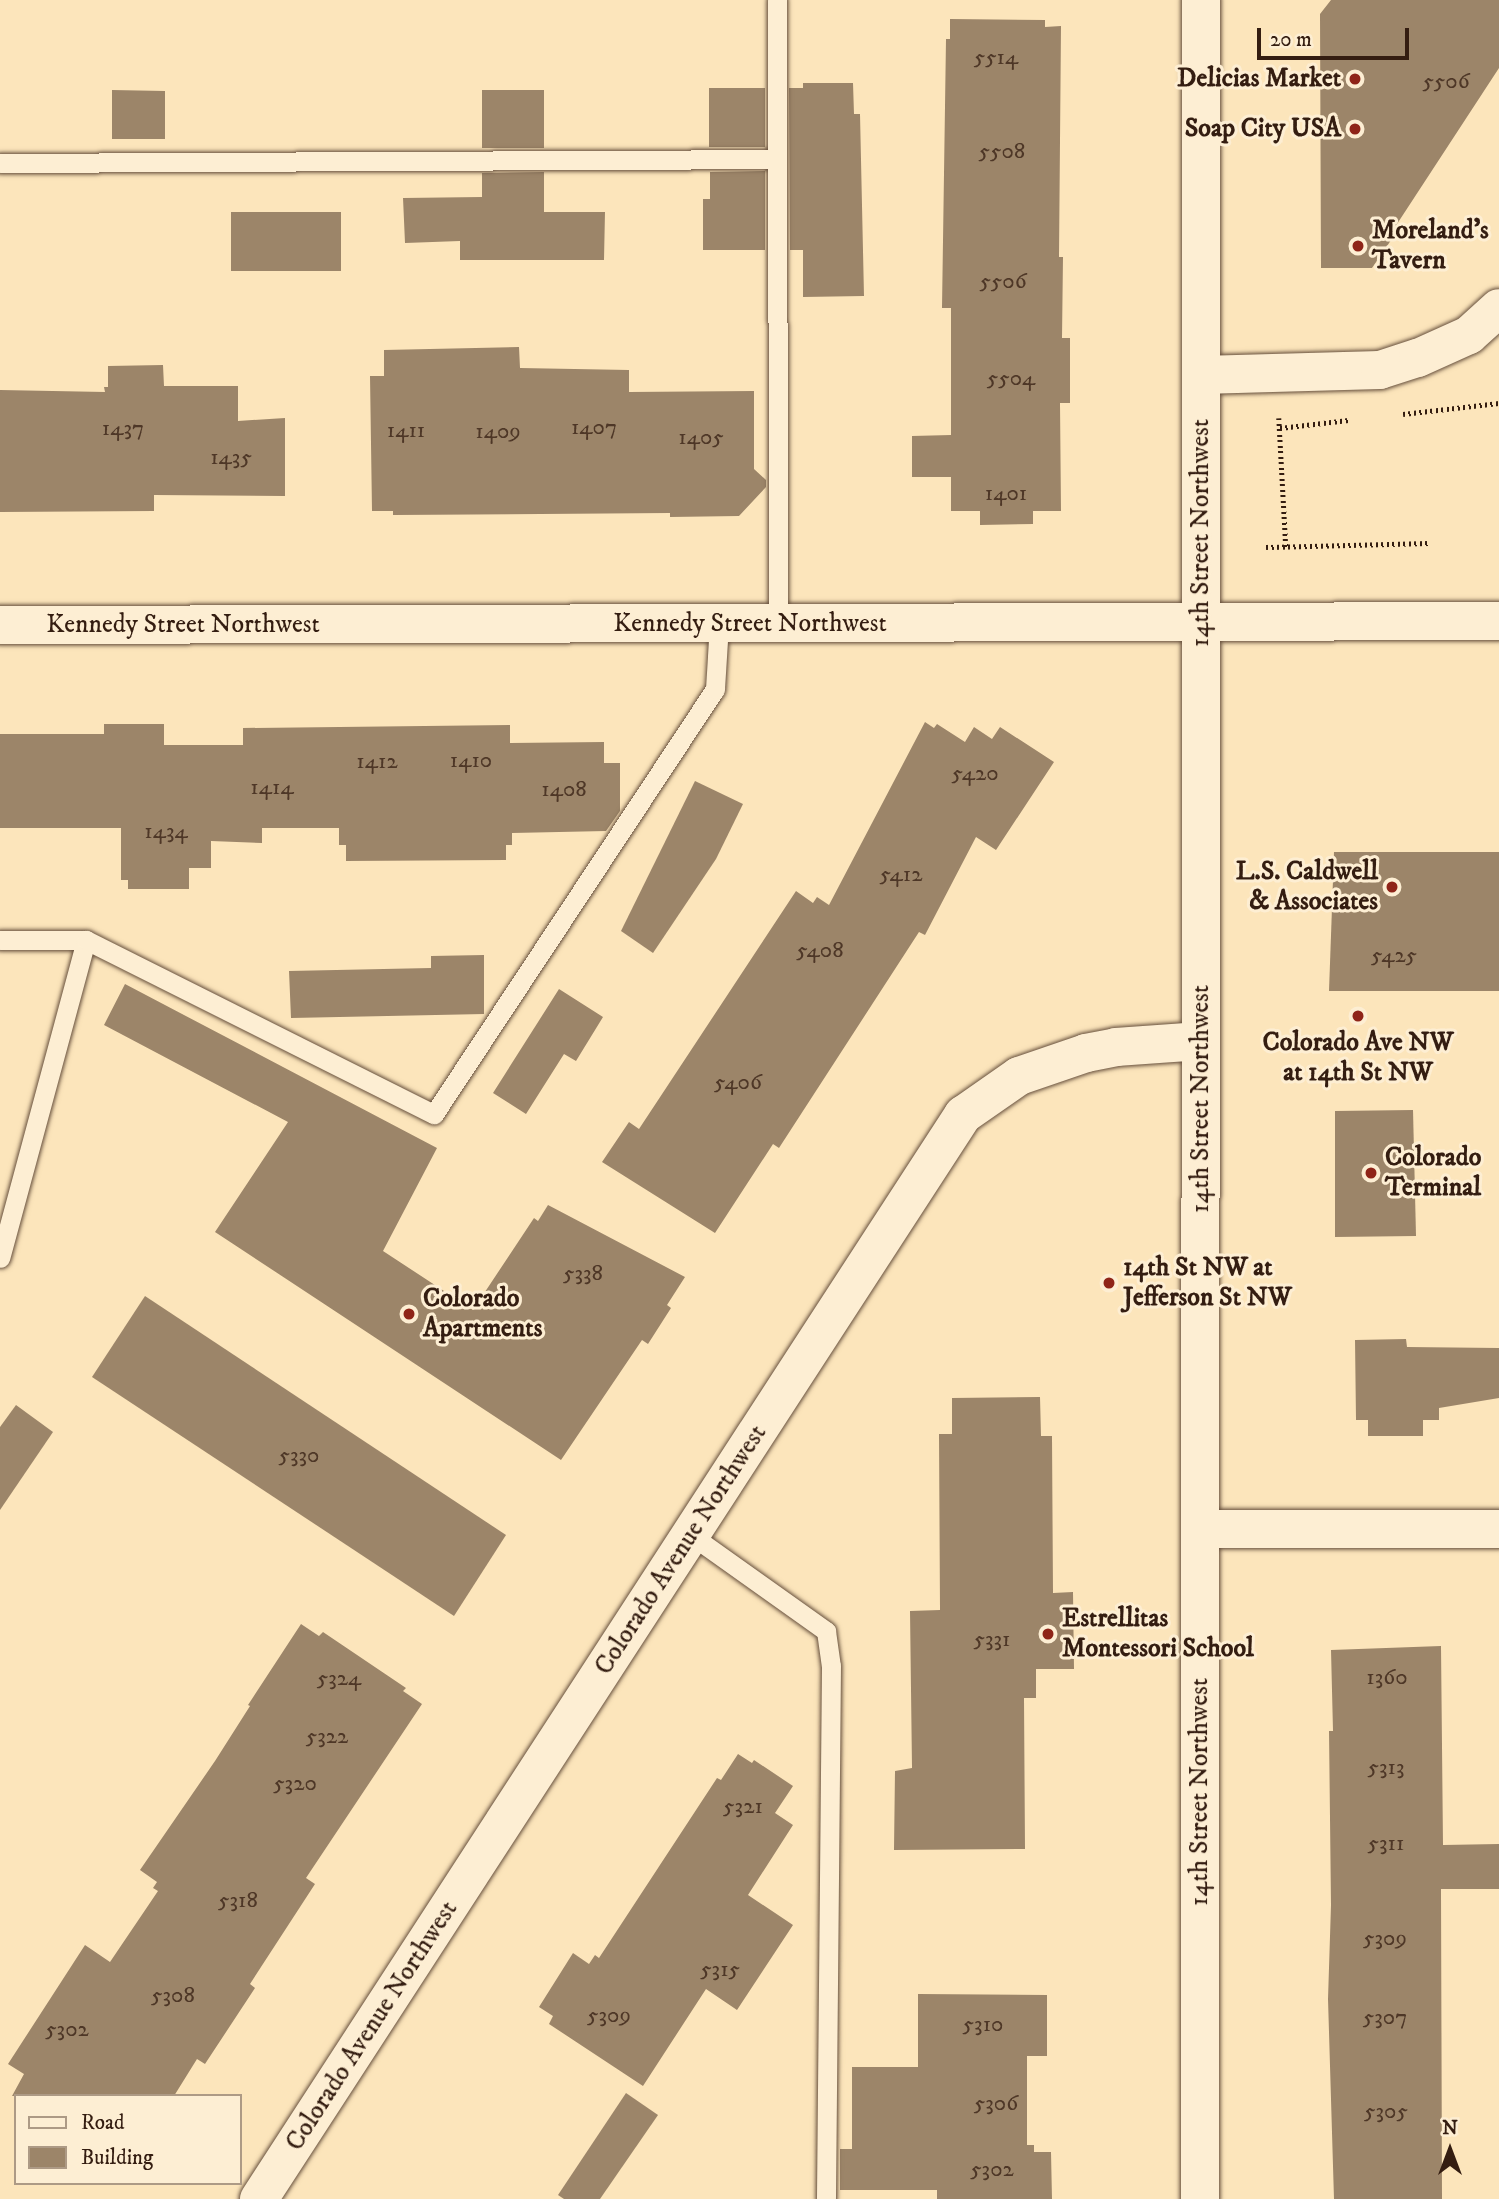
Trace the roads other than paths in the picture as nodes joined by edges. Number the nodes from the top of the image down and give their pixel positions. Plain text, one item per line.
1 (777, 0) edge
2 (1201, 0) edge
3 (777, 159) junction
4 (0, 163) edge
5 (1499, 308) edge
6 (1201, 376) junction
7 (1499, 621) edge
8 (719, 624) junction
9 (778, 624) junction
10 (1201, 624) junction
11 (0, 625) edge
12 (0, 940) edge
13 (86, 940) junction
14 (1201, 1041) junction
15 (0, 1258) edge
16 (1200, 1529) junction
17 (1499, 1529) edge
18 (691, 1535) junction
19 (259, 2199) edge
20 (826, 2199) edge
21 (1200, 2199) edge

1 - 3 lane
2 - 6 street, 14th Street Northwest
3 - 4 lane
3 - 9 lane
5 - 6 street
6 - 10 street, 14th Street Northwest
7 - 10 street, Kennedy Street Northwest
8 - 9 street, Kennedy Street Northwest
8 - 11 street, Kennedy Street Northwest
8 - 13 lane
9 - 10 street, Kennedy Street Northwest
10 - 14 street, 14th Street Northwest
12 - 13 lane
13 - 15 lane
14 - 16 street, 14th Street Northwest
14 - 18 street, Colorado Avenue Northwest
16 - 17 street
16 - 21 street, 14th Street Northwest
18 - 19 street, Colorado Avenue Northwest
18 - 20 lane

